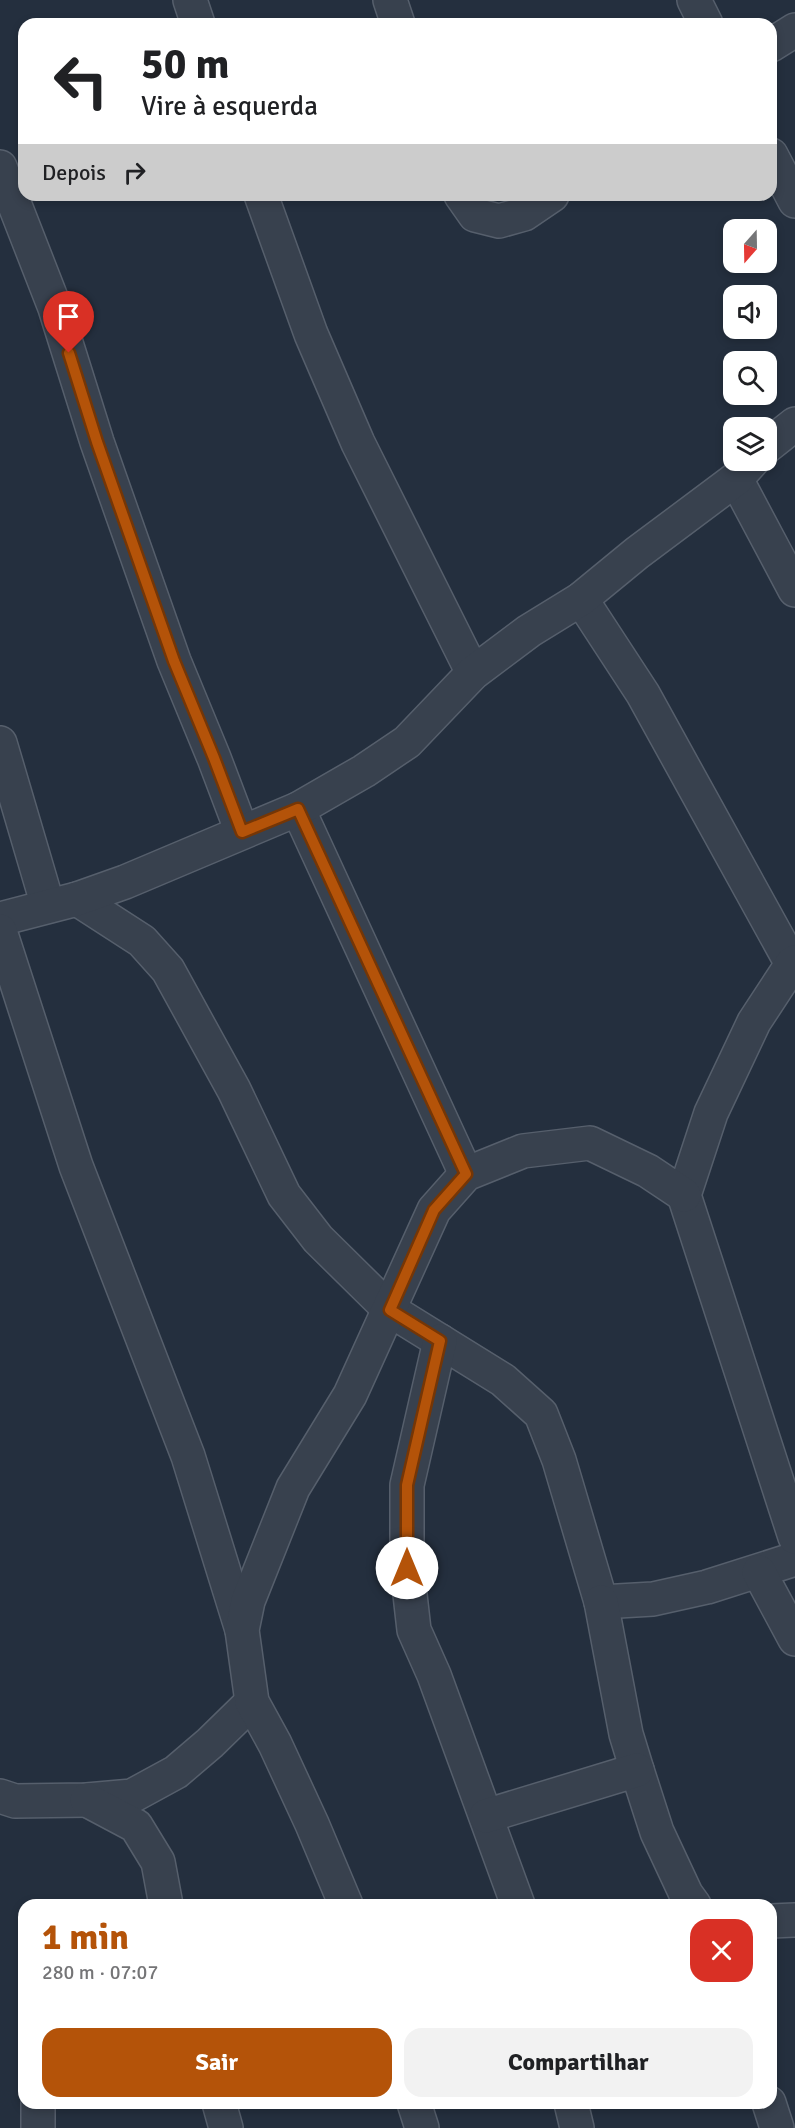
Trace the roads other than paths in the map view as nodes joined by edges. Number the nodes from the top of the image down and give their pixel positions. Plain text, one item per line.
1 (190, 0) edge
2 (390, 0) edge
3 (694, 0) edge
4 (196, 18) edge
5 (396, 18) edge
6 (703, 18) edge
7 (795, 30) edge
8 (777, 41) edge
9 (777, 166) edge
10 (0, 167) edge
11 (263, 201) edge
12 (465, 201) edge
13 (543, 201) edge
14 (795, 201) edge
15 (795, 424) edge
16 (777, 438) edge
17 (743, 471) edge
18 (744, 471) edge
19 (795, 590) edge
20 (581, 599) junction
21 (473, 674) junction
22 (0, 743) edge
23 (298, 809) junction
24 (242, 832) junction
25 (62, 903) junction
26 (0, 919) edge
27 (0, 932) edge
28 (793, 963) edge
29 (466, 1174) junction
30 (684, 1195) junction
31 (390, 1310) junction
32 (440, 1341) junction
33 (795, 1537) edge
34 (795, 1559) edge
35 (759, 1572) junction
36 (601, 1602) junction
37 (242, 1630) junction
38 (795, 1639) edge
39 (252, 1702) junction
40 (637, 1770) junction
41 (0, 1796) edge
42 (87, 1800) junction
43 (486, 1815) junction
44 (165, 1899) edge
45 (343, 1899) edge
46 (516, 1899) edge
47 (690, 1899) edge
48 (795, 1920) edge
49 (777, 1921) edge
50 (38, 2109) edge
51 (221, 2109) edge
52 (416, 2109) edge
53 (572, 2109) edge
54 (771, 2109) edge
55 (38, 2128) edge
56 (226, 2128) edge
57 (422, 2128) edge
58 (577, 2128) edge
59 (777, 2128) edge

1 - 4 street
2 - 5 street
3 - 6 street
7 - 8 street
9 - 14 street
10 - 24 street
11 - 21 street
12 - 13 street
15 - 16 street
17 - 20 street
18 - 19 street
20 - 21 street
20 - 28 street
21 - 23 street
22 - 25 street
23 - 24 street
23 - 29 street
24 - 25 street
25 - 26 street
25 - 31 street
27 - 37 street
28 - 30 street
29 - 30 street
29 - 31 street
30 - 33 street
31 - 32 street
31 - 37 street
32 - 36 street
32 - 43 street
34 - 35 street
35 - 36 street
35 - 38 street
36 - 40 street
37 - 39 street
39 - 42 street
39 - 45 street
40 - 43 street
40 - 47 street
41 - 42 street
42 - 44 street
43 - 46 street
48 - 49 street
50 - 55 street
51 - 56 street
52 - 57 street
53 - 58 street
54 - 59 street

